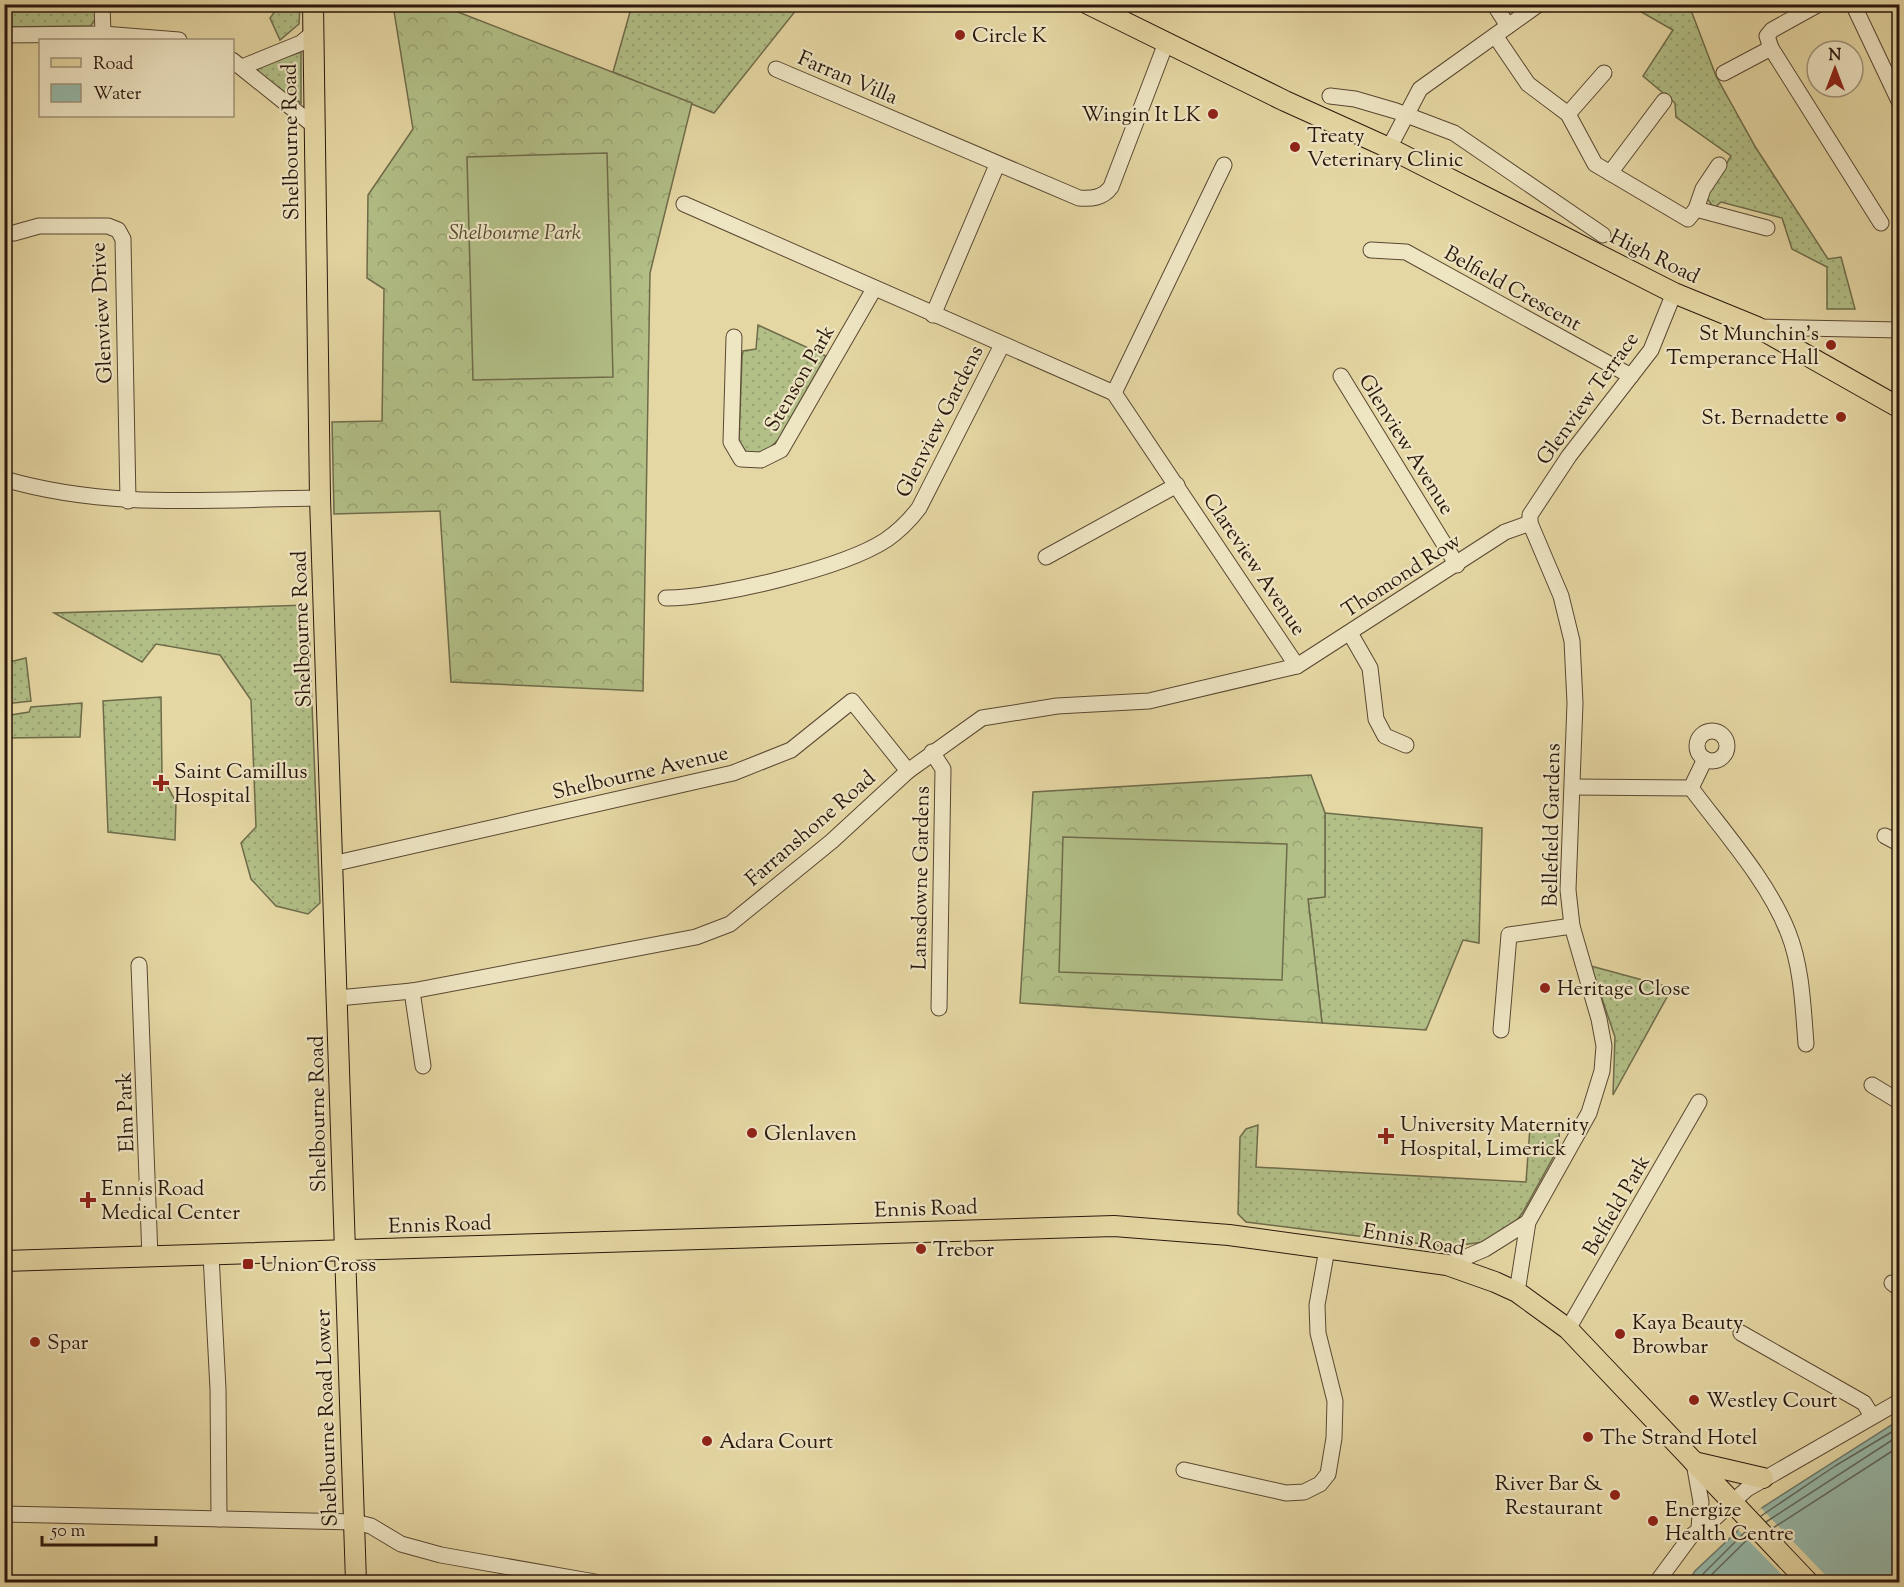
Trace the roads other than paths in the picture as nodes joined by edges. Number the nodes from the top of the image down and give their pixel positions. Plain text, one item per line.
1 (102, 4) edge
2 (313, 4) edge
3 (1088, 4) edge
4 (1494, 4) edge
5 (1539, 4) edge
6 (1819, 4) edge
7 (1853, 4) edge
8 (1508, 26) junction
9 (313, 33) junction
10 (103, 34) junction
11 (4, 35) edge
12 (1496, 37) junction
13 (166, 39) edge
14 (1167, 43) junction
15 (1771, 48) junction
16 (237, 64) edge
17 (776, 69) dead end
18 (1604, 73) dead end
19 (1724, 73) dead end
20 (1330, 96) dead end
21 (1664, 101) dead end
22 (1899, 103) edge
23 (1405, 114) junction
24 (1568, 114) junction
25 (313, 125) junction
26 (1389, 148) junction
27 (997, 165) junction
28 (1224, 165) dead end
29 (1719, 165) dead end
30 (1610, 173) junction
31 (684, 204) dead end
32 (1696, 209) junction
33 (1881, 223) dead end
34 (1767, 228) dead end
35 (14, 233) dead end
36 (1603, 235) dead end
37 (1371, 250) dead end
38 (874, 289) junction
39 (1674, 293) junction
40 (933, 315) junction
41 (1757, 327) junction
42 (1800, 328) junction
43 (1899, 330) edge
44 (734, 337) dead end
45 (1002, 345) junction
46 (1790, 346) junction
47 (1341, 376) dead end
48 (1631, 376) junction
49 (1114, 393) junction
50 (1899, 408) edge
51 (4, 479) edge
52 (1177, 485) junction
53 (320, 498) junction
54 (128, 501) junction
55 (1530, 524) junction
56 (1046, 557) dead end
57 (1457, 565) junction
58 (666, 598) dead end
59 (1350, 633) junction
60 (1297, 666) junction
61 (1406, 745) dead end
62 (932, 752) junction
63 (1706, 759) dead end
64 (908, 771) junction
65 (1573, 787) junction
66 (1691, 788) junction
67 (1885, 836) dead end
68 (1899, 844) edge
69 (333, 864) junction
70 (1572, 926) junction
71 (139, 965) dead end
72 (412, 990) junction
73 (338, 998) junction
74 (939, 1008) dead end
75 (1501, 1030) dead end
76 (1806, 1044) dead end
77 (423, 1066) dead end
78 (1872, 1085) dead end
79 (1899, 1101) edge
80 (1699, 1102) dead end
81 (1528, 1222) junction
82 (1327, 1249) junction
83 (344, 1251) junction
84 (211, 1255) junction
85 (150, 1257) junction
86 (4, 1261) edge
87 (1447, 1265) junction
88 (1517, 1292) junction
89 (1568, 1329) junction
90 (1741, 1333) dead end
91 (1899, 1401) edge
92 (1872, 1416) junction
93 (1694, 1462) junction
94 (1184, 1470) dead end
95 (1763, 1478) junction
96 (1732, 1503) junction
97 (4, 1514) edge
98 (219, 1519) junction
99 (355, 1522) junction
100 (1699, 1528) junction
101 (356, 1582) edge
102 (595, 1582) edge
103 (1657, 1582) edge
104 (1808, 1582) edge

1 - 10 street
2 - 9 main road, Shelbourne Road
3 - 14 main road, High Road
4 - 8 street
5 - 8 street
6 - 15 street
7 - 22 street
8 - 12 street
9 - 16 street
9 - 25 main road, Shelbourne Road
10 - 11 street
10 - 13 street
12 - 23 street
12 - 24 street
14 - 26 main road, High Road
14 - 27 street
15 - 19 street
15 - 33 street
16 - 25 street
17 - 27 street, Farran Villa
18 - 24 street
20 - 23 street, High Road
21 - 30 street
23 - 26 street
23 - 36 street, High Road
24 - 30 street
25 - 53 main road, Shelbourne Road
26 - 39 main road, High Road
27 - 40 street
28 - 49 street
29 - 32 street
30 - 32 street
31 - 38 street
32 - 34 street
35 - 54 street, Glenview Drive
37 - 48 street, Belfield Crescent
38 - 40 street
38 - 44 street, Stenson Park
39 - 41 main road, High Road
39 - 48 street, Glenview Terrace
40 - 45 street
41 - 42 street
41 - 46 main road, High Road
42 - 43 street
42 - 46 street
45 - 49 street, Glenview Gardens
45 - 58 street, Glenview Gardens
46 - 50 main road, High Road
47 - 57 street, Glenview Avenue
48 - 55 street, Glenview Terrace
49 - 52 street
51 - 54 street
52 - 56 street
52 - 60 street, Clareview Avenue
53 - 54 street
53 - 69 main road, Shelbourne Road
55 - 57 street, Thomond Row
55 - 65 street, Bellefield Gardens
57 - 59 street, Thomond Row
59 - 60 street, Thomond Row
59 - 61 street
60 - 62 street, Farranshone Road
62 - 64 street, Farranshone Road
62 - 74 street, Lansdowne Gardens
63 - 66 street
64 - 69 street, Shelbourne Avenue
64 - 72 street, Farranshone Road
65 - 66 street
65 - 70 street, Bellefield Gardens
66 - 76 street
67 - 68 street
69 - 73 main road, Shelbourne Road
70 - 75 street
70 - 81 street, Bellefield Gardens
71 - 85 street, Elm Park
72 - 73 street, Farranshone Road
72 - 77 street
73 - 83 main road, Shelbourne Road
78 - 79 street
80 - 89 street, Belfield Park
81 - 87 street
81 - 88 street, Bellefield Gardens
82 - 83 main road, Ennis Road
82 - 87 main road, Ennis Road
82 - 94 street
83 - 84 main road, Ennis Road
83 - 99 main road, Shelbourne Road Lower
84 - 85 main road, Ennis Road
84 - 98 street
85 - 86 main road, Ennis Road
87 - 88 main road, Ennis Road
88 - 89 main road, Ennis Road
89 - 93 main road, Ennis Road
90 - 92 street
91 - 92 street
92 - 95 street
93 - 95 main road
93 - 96 main road, Ennis Road
93 - 100 street
95 - 96 street
96 - 100 street
96 - 104 main road, Ennis Road
97 - 98 street
98 - 99 street
99 - 101 main road, Shelbourne Road Lower
99 - 102 street
100 - 103 street

